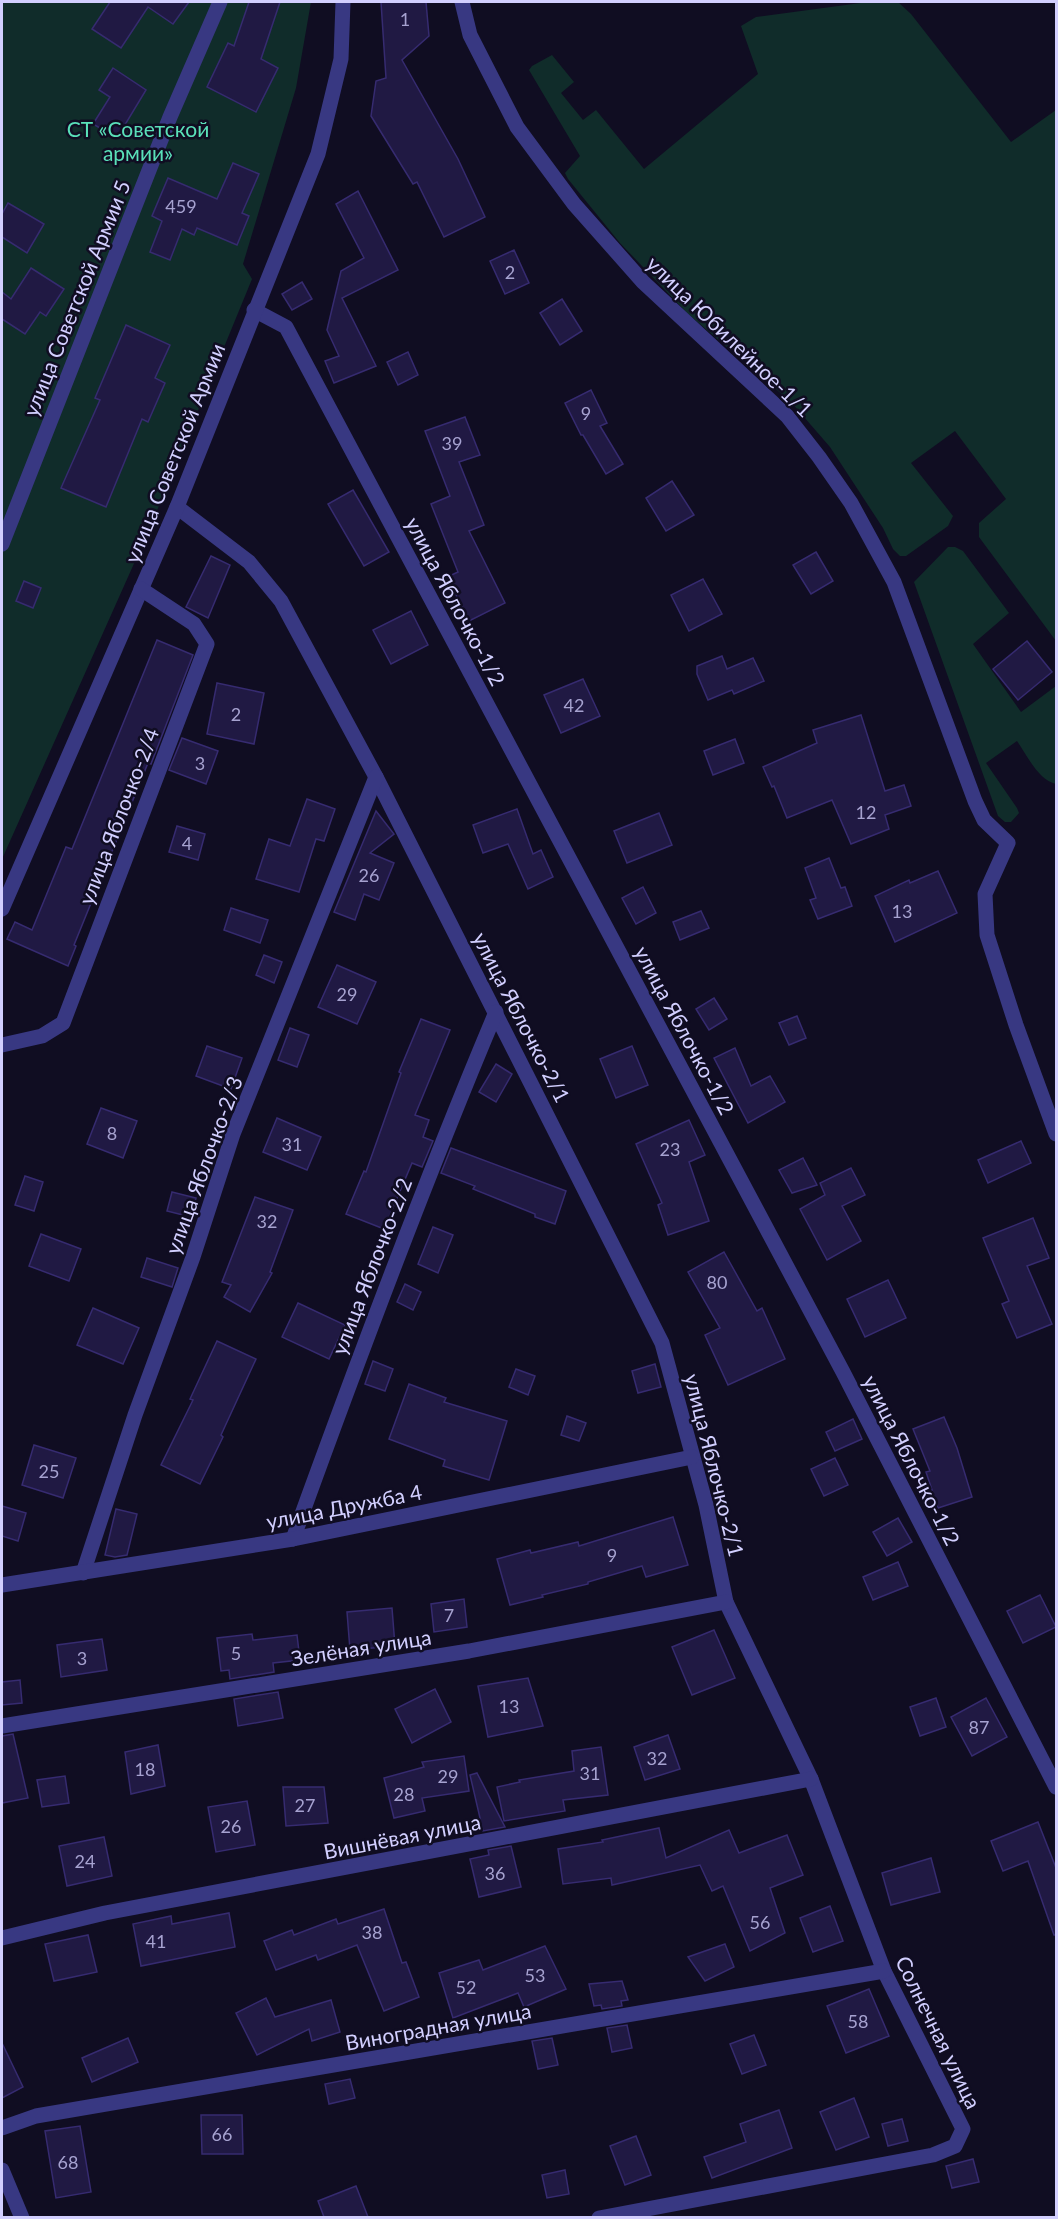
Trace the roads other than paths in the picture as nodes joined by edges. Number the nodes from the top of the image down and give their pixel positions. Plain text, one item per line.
1 (220, 2) edge
2 (343, 2) edge
3 (462, 2) edge
4 (254, 310) junction
5 (177, 507) junction
6 (2, 544) edge
7 (141, 589) junction
8 (376, 777) junction
9 (2, 909) edge
10 (496, 1012) junction
11 (2, 1045) edge
12 (1056, 1134) edge
13 (692, 1457) junction
14 (293, 1539) junction
15 (83, 1573) junction
16 (2, 1585) edge
17 (726, 1602) junction
18 (2, 1726) edge
19 (811, 1779) junction
20 (1056, 1787) edge
21 (2, 1938) edge
22 (884, 1971) junction
23 (2, 2128) edge
24 (2, 2170) edge
25 (22, 2217) edge
26 (599, 2217) edge

1 - 6 street, улица Советской Армии 5
2 - 4 street, улица Советской Армии
3 - 12 street, улица Юбилейное-1/1
4 - 5 street, улица Советской Армии
4 - 20 street, улица Яблочко-1/2
5 - 7 street, улица Советской Армии
5 - 8 street, улица Яблочко-2/1
7 - 9 street, улица Советской Армии
7 - 11 street, улица Яблочко-2/4
8 - 10 street, улица Яблочко-2/1
8 - 15 street, улица Яблочко-2/3
10 - 13 street, улица Яблочко-2/1
10 - 14 street, улица Яблочко-2/2
13 - 14 street, улица Дружба 4
13 - 17 street, улица Яблочко-2/1
14 - 15 street, улица Дружба 4
15 - 16 street, улица Дружба 4
17 - 18 street, Зелёная улица
17 - 19 street, Солнечная улица
19 - 21 street, Вишнёвая улица
19 - 22 street, Солнечная улица
22 - 23 street, Виноградная улица
22 - 26 street, Солнечная улица
24 - 25 street

